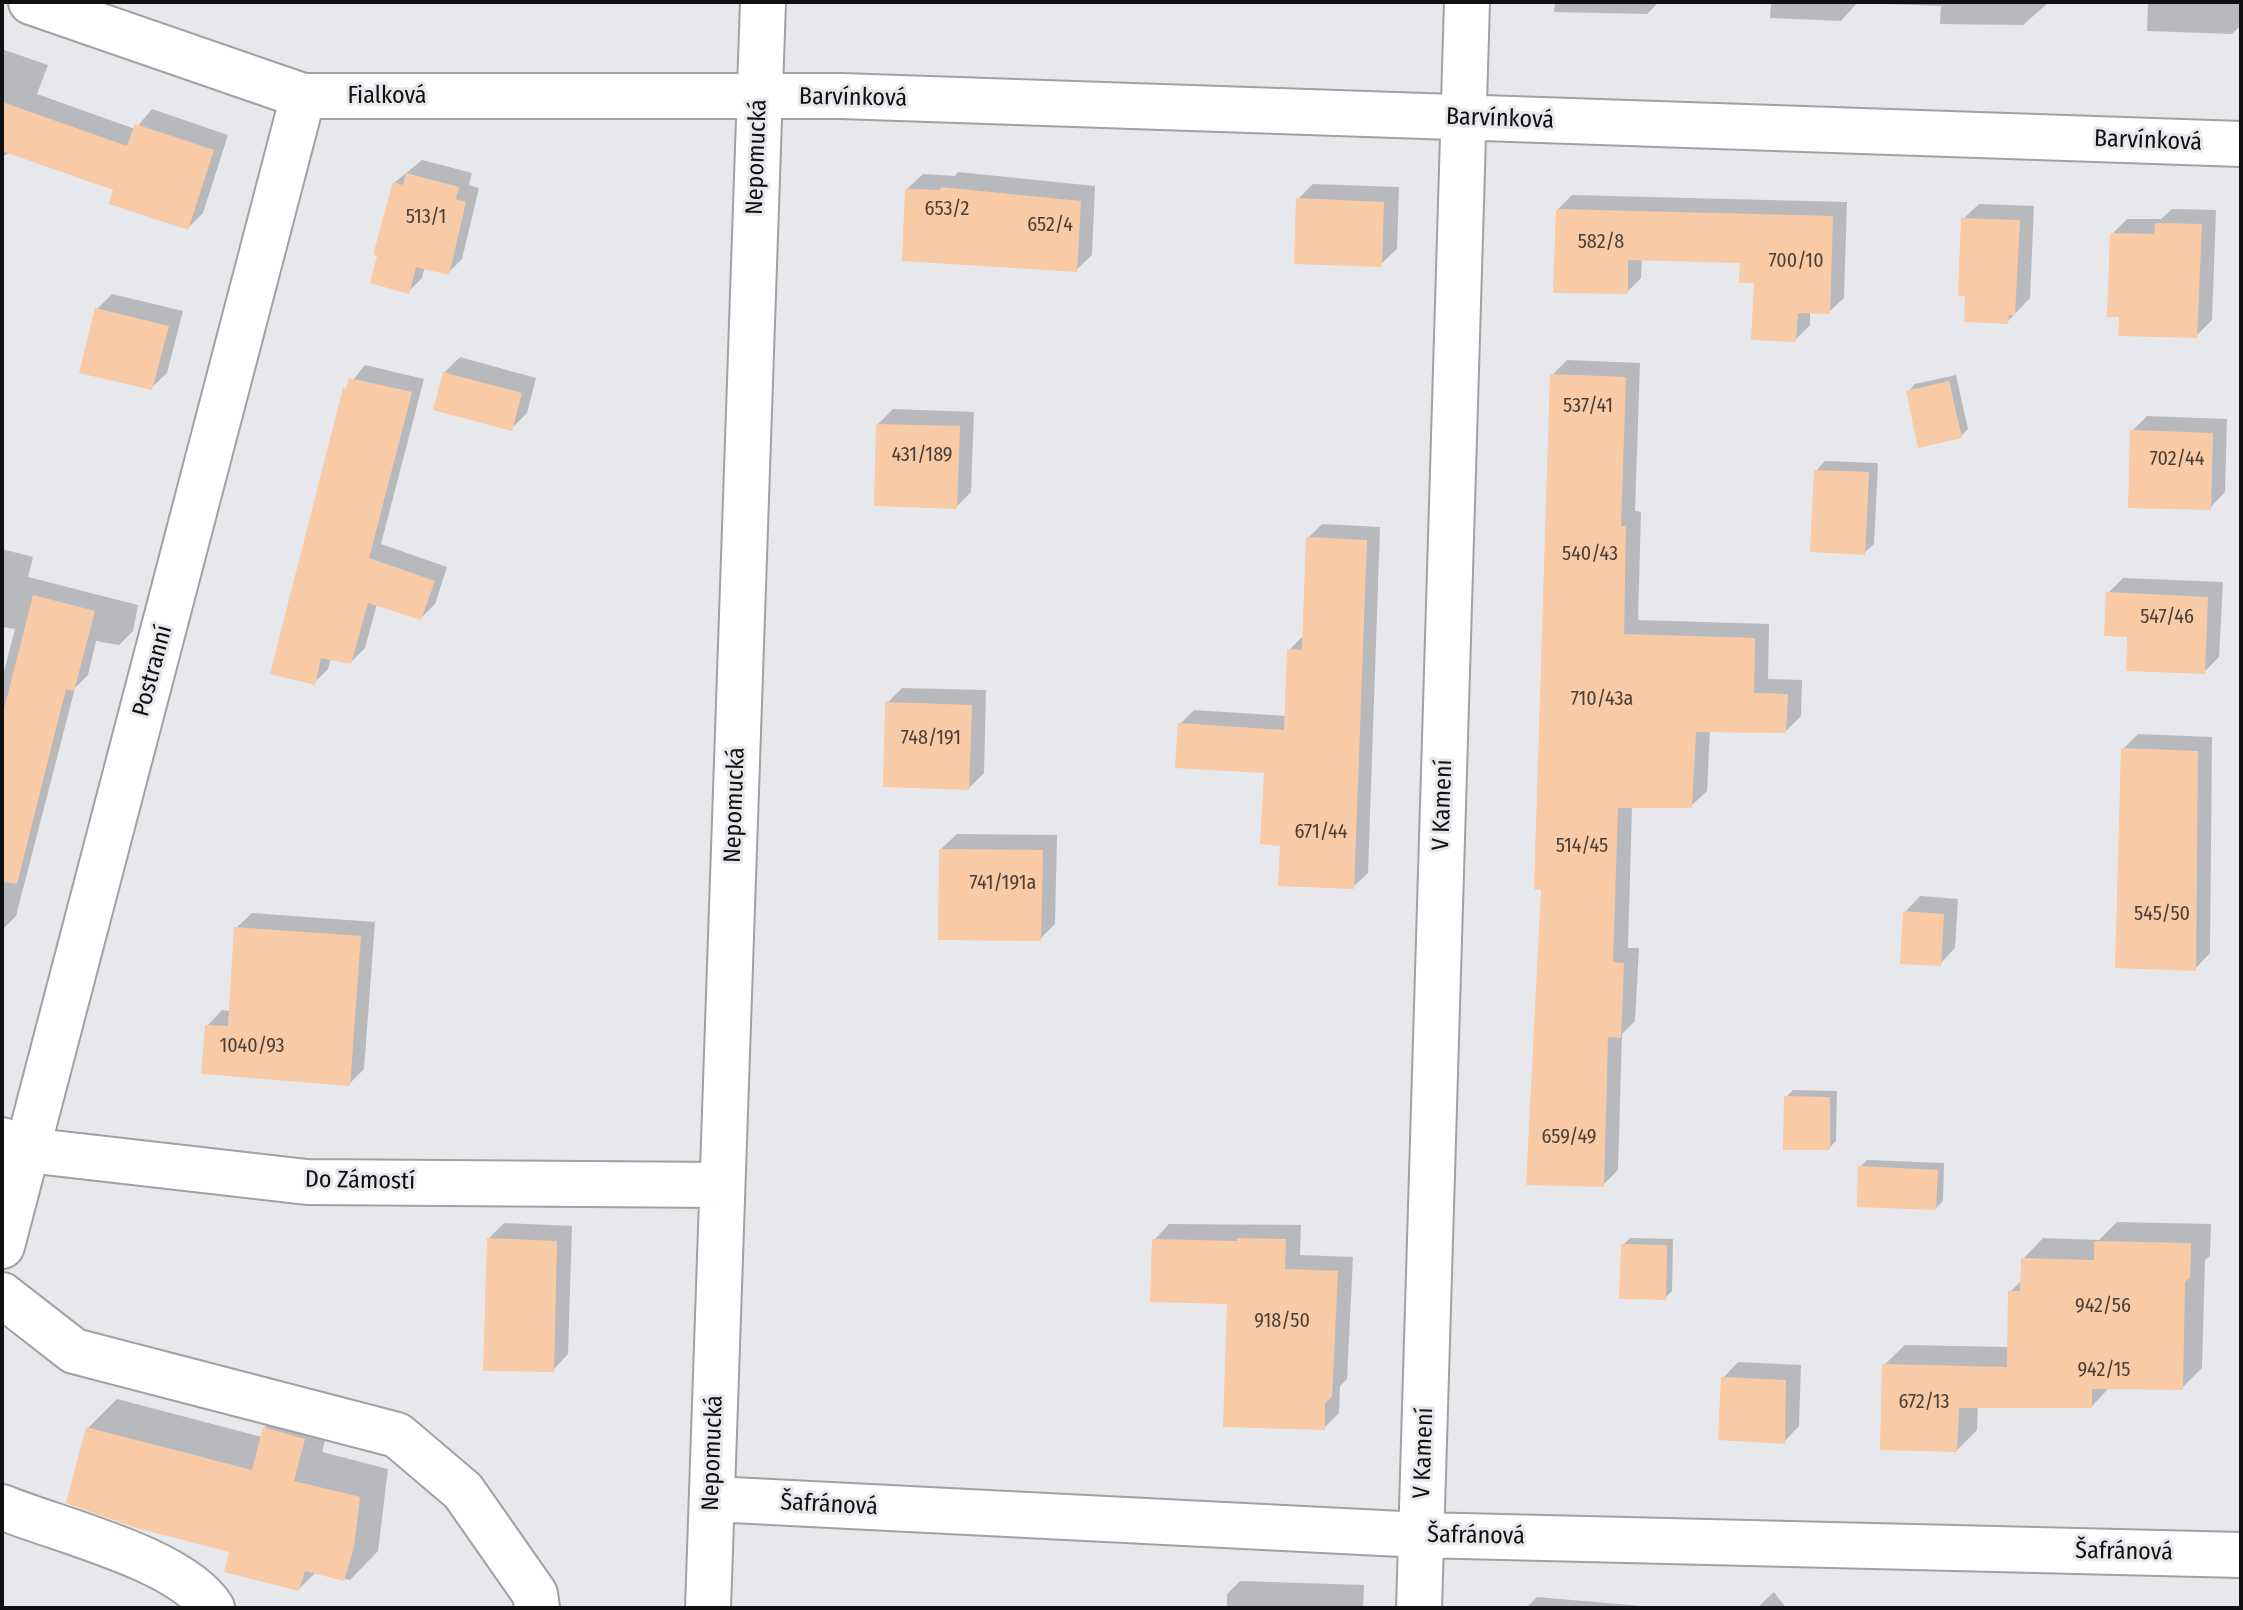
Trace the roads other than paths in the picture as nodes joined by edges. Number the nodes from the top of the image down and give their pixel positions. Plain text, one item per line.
1 (31, 2) edge
2 (763, 2) edge
3 (1467, 2) edge
4 (303, 96) junction
5 (759, 97) junction
6 (1464, 117) junction
7 (2241, 144) edge
8 (14, 1145) edge
9 (722, 1185) junction
10 (2, 1246) edge
11 (2, 1295) edge
12 (712, 1499) junction
13 (2, 1507) edge
14 (1421, 1535) junction
15 (2241, 1555) edge
16 (212, 1608) edge
17 (537, 1608) edge
18 (708, 1608) edge
19 (1419, 1608) edge

1 - 4 street, Fialková
2 - 5 street, Nepomucká
3 - 6 street, V Kamení
4 - 5 street, Fialková
4 - 8 street, Postranní
5 - 6 street, Barvínková
5 - 9 street, Nepomucká
6 - 7 street, Barvínková
6 - 14 street, V Kamení
8 - 9 street, Do Zámostí
8 - 10 street, Postranní
9 - 12 street, Nepomucká
11 - 17 street
12 - 14 street, Šafránová
12 - 18 street, Nepomucká
13 - 16 street
14 - 15 street, Šafránová
14 - 19 street, V Kamení

